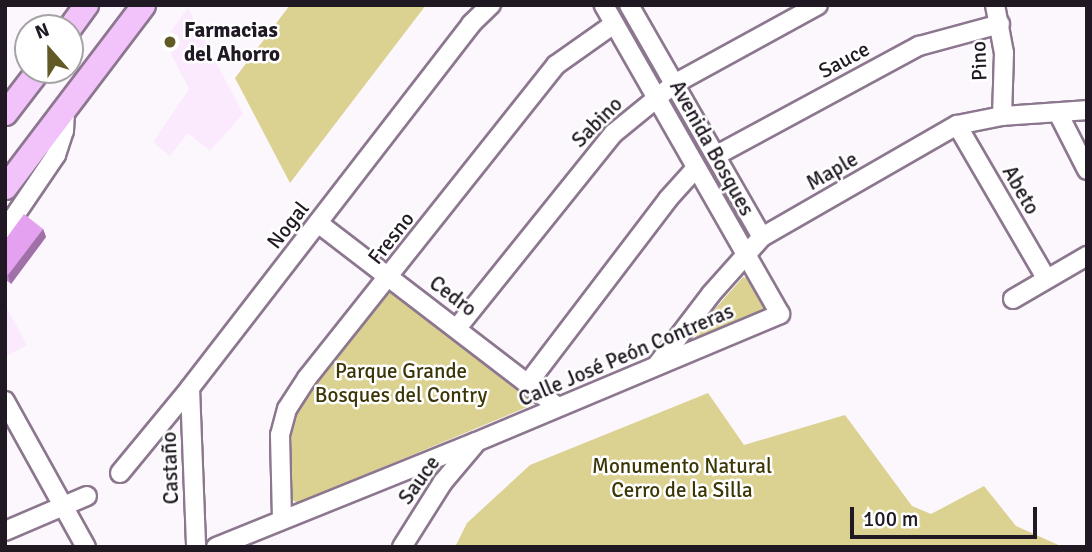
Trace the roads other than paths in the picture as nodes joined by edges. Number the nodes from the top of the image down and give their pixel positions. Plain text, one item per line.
1 (143, 5) edge
2 (491, 5) edge
3 (604, 5) edge
4 (818, 5) edge
5 (995, 5) edge
6 (634, 7) edge
7 (614, 24) junction
8 (1000, 24) junction
9 (27, 84) edge
10 (674, 84) junction
11 (656, 95) junction
12 (65, 110) junction
13 (1087, 110) edge
14 (5, 113) edge
15 (1058, 113) junction
16 (1002, 116) junction
17 (957, 124) junction
18 (717, 155) junction
19 (696, 168) junction
20 (1087, 170) edge
21 (5, 187) edge
22 (318, 223) junction
23 (5, 230) edge
24 (762, 237) junction
25 (745, 253) junction
26 (1087, 256) edge
27 (390, 277) junction
28 (1046, 278) junction
29 (1013, 299) dead end
30 (780, 314) joint
31 (457, 328) junction
32 (654, 367) junction
33 (528, 383) junction
34 (190, 388) junction
35 (5, 401) edge
36 (558, 407) junction
37 (476, 442) junction
38 (120, 473) dead end
39 (87, 496) dead end
40 (64, 506) junction
41 (282, 518) junction
42 (5, 531) edge
43 (86, 547) edge
44 (196, 547) edge
45 (216, 547) edge
46 (402, 547) edge

1 - 12 main road
2 - 22 street, Nogal
3 - 7 street, Avenida Bosques
4 - 10 street, Sabino
5 - 8 street, Pino
6 - 10 street, Avenida Bosques
7 - 11 street, Avenida Bosques
7 - 27 street, Fresno
8 - 16 street, Pino
8 - 18 street, Sauce
9 - 14 main road
10 - 11 street, Sabino
10 - 18 street, Avenida Bosques
11 - 19 street, Avenida Bosques
11 - 31 street, Sabino
12 - 21 main road
12 - 23 street
13 - 15 street, Maple
15 - 16 street, Maple
15 - 20 street
16 - 17 street, Maple
17 - 24 street, Maple
17 - 28 street, Abeto
18 - 24 street, Avenida Bosques
19 - 25 street, Avenida Bosques
19 - 33 street
22 - 27 street, Cedro
22 - 34 street, Nogal
24 - 25 street, Maple
25 - 30 street, Avenida Bosques
25 - 32 street, Maple
26 - 28 street
27 - 31 street, Cedro
27 - 41 street, Fresno
28 - 29 street
30 - 32 street, Calle José Peón Contreras
31 - 33 street, Cedro
32 - 36 street, Calle José Peón Contreras
33 - 36 street, Cedro
34 - 38 street, Nogal
34 - 44 street, Castaño
35 - 40 street
36 - 37 street, Calle José Peón Contreras
37 - 41 street, Calle José Peón Contreras
37 - 46 street, Sauce
39 - 40 street
40 - 42 street
40 - 43 street
41 - 45 street, Calle José Peón Contreras

